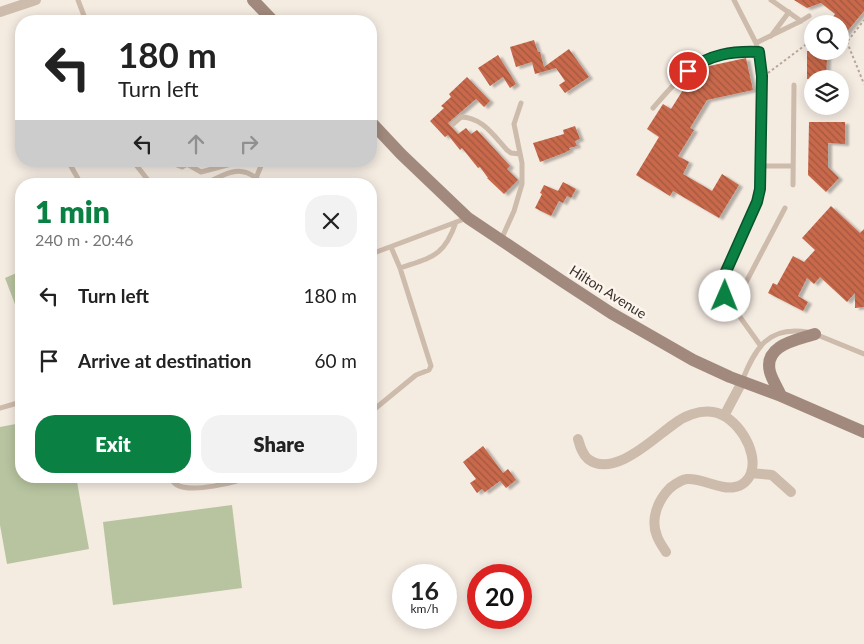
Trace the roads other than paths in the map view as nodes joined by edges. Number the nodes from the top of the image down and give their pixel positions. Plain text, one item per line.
1 (36, 0) edge
2 (78, 0) edge
3 (253, 0) edge
4 (734, 0) edge
5 (771, 0) edge
6 (0, 12) edge
7 (789, 12) junction
8 (84, 15) edge
9 (267, 15) edge
10 (804, 19) edge
11 (801, 21) junction
12 (771, 37) junction
13 (756, 43) junction
14 (759, 52) junction
15 (794, 84) dead end
16 (521, 103) dead end
17 (652, 108) dead end
18 (453, 124) dead end
19 (377, 128) edge
20 (520, 154) junction
21 (760, 166) junction
22 (793, 166) junction
23 (71, 167) edge
24 (137, 167) edge
25 (194, 167) edge
26 (220, 167) edge
27 (261, 167) edge
28 (78, 178) edge
29 (146, 178) edge
30 (220, 178) edge
31 (256, 178) joint
32 (793, 185) dead end
33 (785, 208) dead end
34 (462, 220) junction
35 (501, 240) junction
36 (392, 247) junction
37 (377, 252) edge
38 (400, 268) junction
39 (733, 307) junction
40 (815, 334) junction
41 (760, 345) junction
42 (864, 354) edge
43 (742, 382) junction
44 (782, 396) junction
45 (15, 404) edge
46 (377, 407) edge
47 (0, 408) edge
48 (724, 416) junction
49 (864, 432) edge
50 (578, 439) dead end
51 (751, 473) junction
52 (175, 483) edge
53 (231, 483) edge
54 (792, 492) dead end
55 (666, 552) dead end

1 - 6 street
2 - 8 lane
3 - 9 street
4 - 13 lane
5 - 7 lane
7 - 11 lane
7 - 12 lane
10 - 11 lane
11 - 12 lane
12 - 13 lane
13 - 14 lane
14 - 17 lane
14 - 21 lane
15 - 22 lane
16 - 20 lane
18 - 20 lane
19 - 34 street, Hilton Avenue
20 - 35 lane
21 - 22 lane
21 - 39 lane
22 - 32 lane
23 - 28 lane
24 - 29 lane
25 - 26 lane
27 - 31 lane
30 - 31 lane
33 - 39 lane
34 - 35 street, Hilton Avenue
34 - 36 lane
34 - 38 lane
35 - 43 street, Hilton Avenue
36 - 37 lane
36 - 38 lane
38 - 46 lane
39 - 41 lane
40 - 41 lane
40 - 42 lane
40 - 44 street
41 - 43 lane
43 - 44 street, Hilton Avenue
43 - 48 street
44 - 49 street, Hilton Avenue
45 - 47 lane
48 - 50 street
48 - 51 street
51 - 54 street
51 - 55 street
52 - 53 lane

